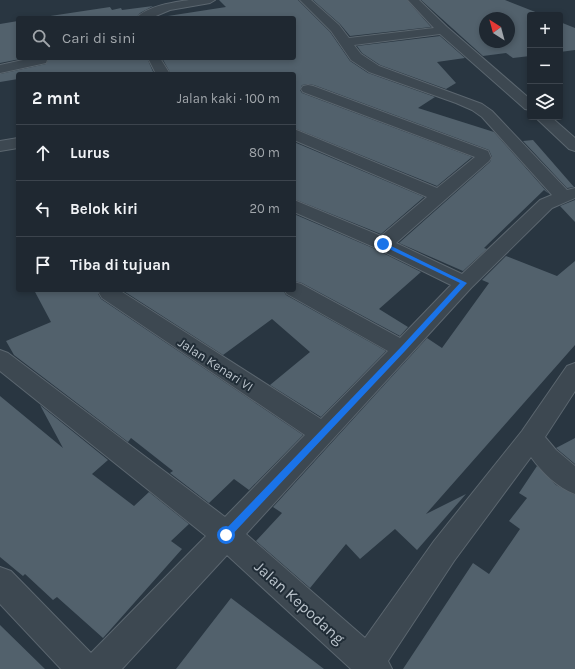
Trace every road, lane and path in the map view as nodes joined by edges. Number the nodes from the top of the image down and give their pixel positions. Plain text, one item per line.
1 (210, 0) edge
2 (305, 0) edge
3 (413, 0) edge
4 (147, 16) edge
5 (443, 30) junction
6 (346, 42) junction
7 (41, 60) edge
8 (46, 60) edge
9 (155, 60) edge
10 (0, 69) edge
11 (44, 72) edge
12 (162, 72) edge
13 (308, 89) dead end
14 (527, 103) edge
15 (545, 120) edge
16 (296, 135) edge
17 (16, 143) edge
18 (0, 146) edge
19 (575, 146) edge
20 (569, 194) edge
21 (438, 196) junction
22 (296, 206) edge
23 (383, 244) junction
24 (464, 283) junction
25 (296, 290) edge
26 (109, 293) dead end
27 (403, 349) junction
28 (0, 359) edge
29 (575, 372) edge
30 (323, 434) junction
31 (531, 438) junction
32 (575, 482) edge
33 (226, 535) junction
34 (0, 582) edge
35 (371, 666) edge
36 (84, 669) edge
37 (99, 669) edge

1 - 4 street
2 - 6 street
3 - 5 street
5 - 6 street
5 - 14 street
6 - 20 street
7 - 10 street
8 - 11 street
9 - 12 street
13 - 21 street
15 - 19 street
16 - 21 street
17 - 18 street
20 - 24 street
21 - 23 street
22 - 23 street
23 - 24 street
24 - 27 street
25 - 27 street
26 - 30 street, Jalan Kenari VI
27 - 30 street
28 - 33 street, Jalan Kepodang
29 - 31 street
30 - 33 street
31 - 32 street
31 - 35 street
33 - 35 street, Jalan Kepodang
33 - 37 street
34 - 36 street

